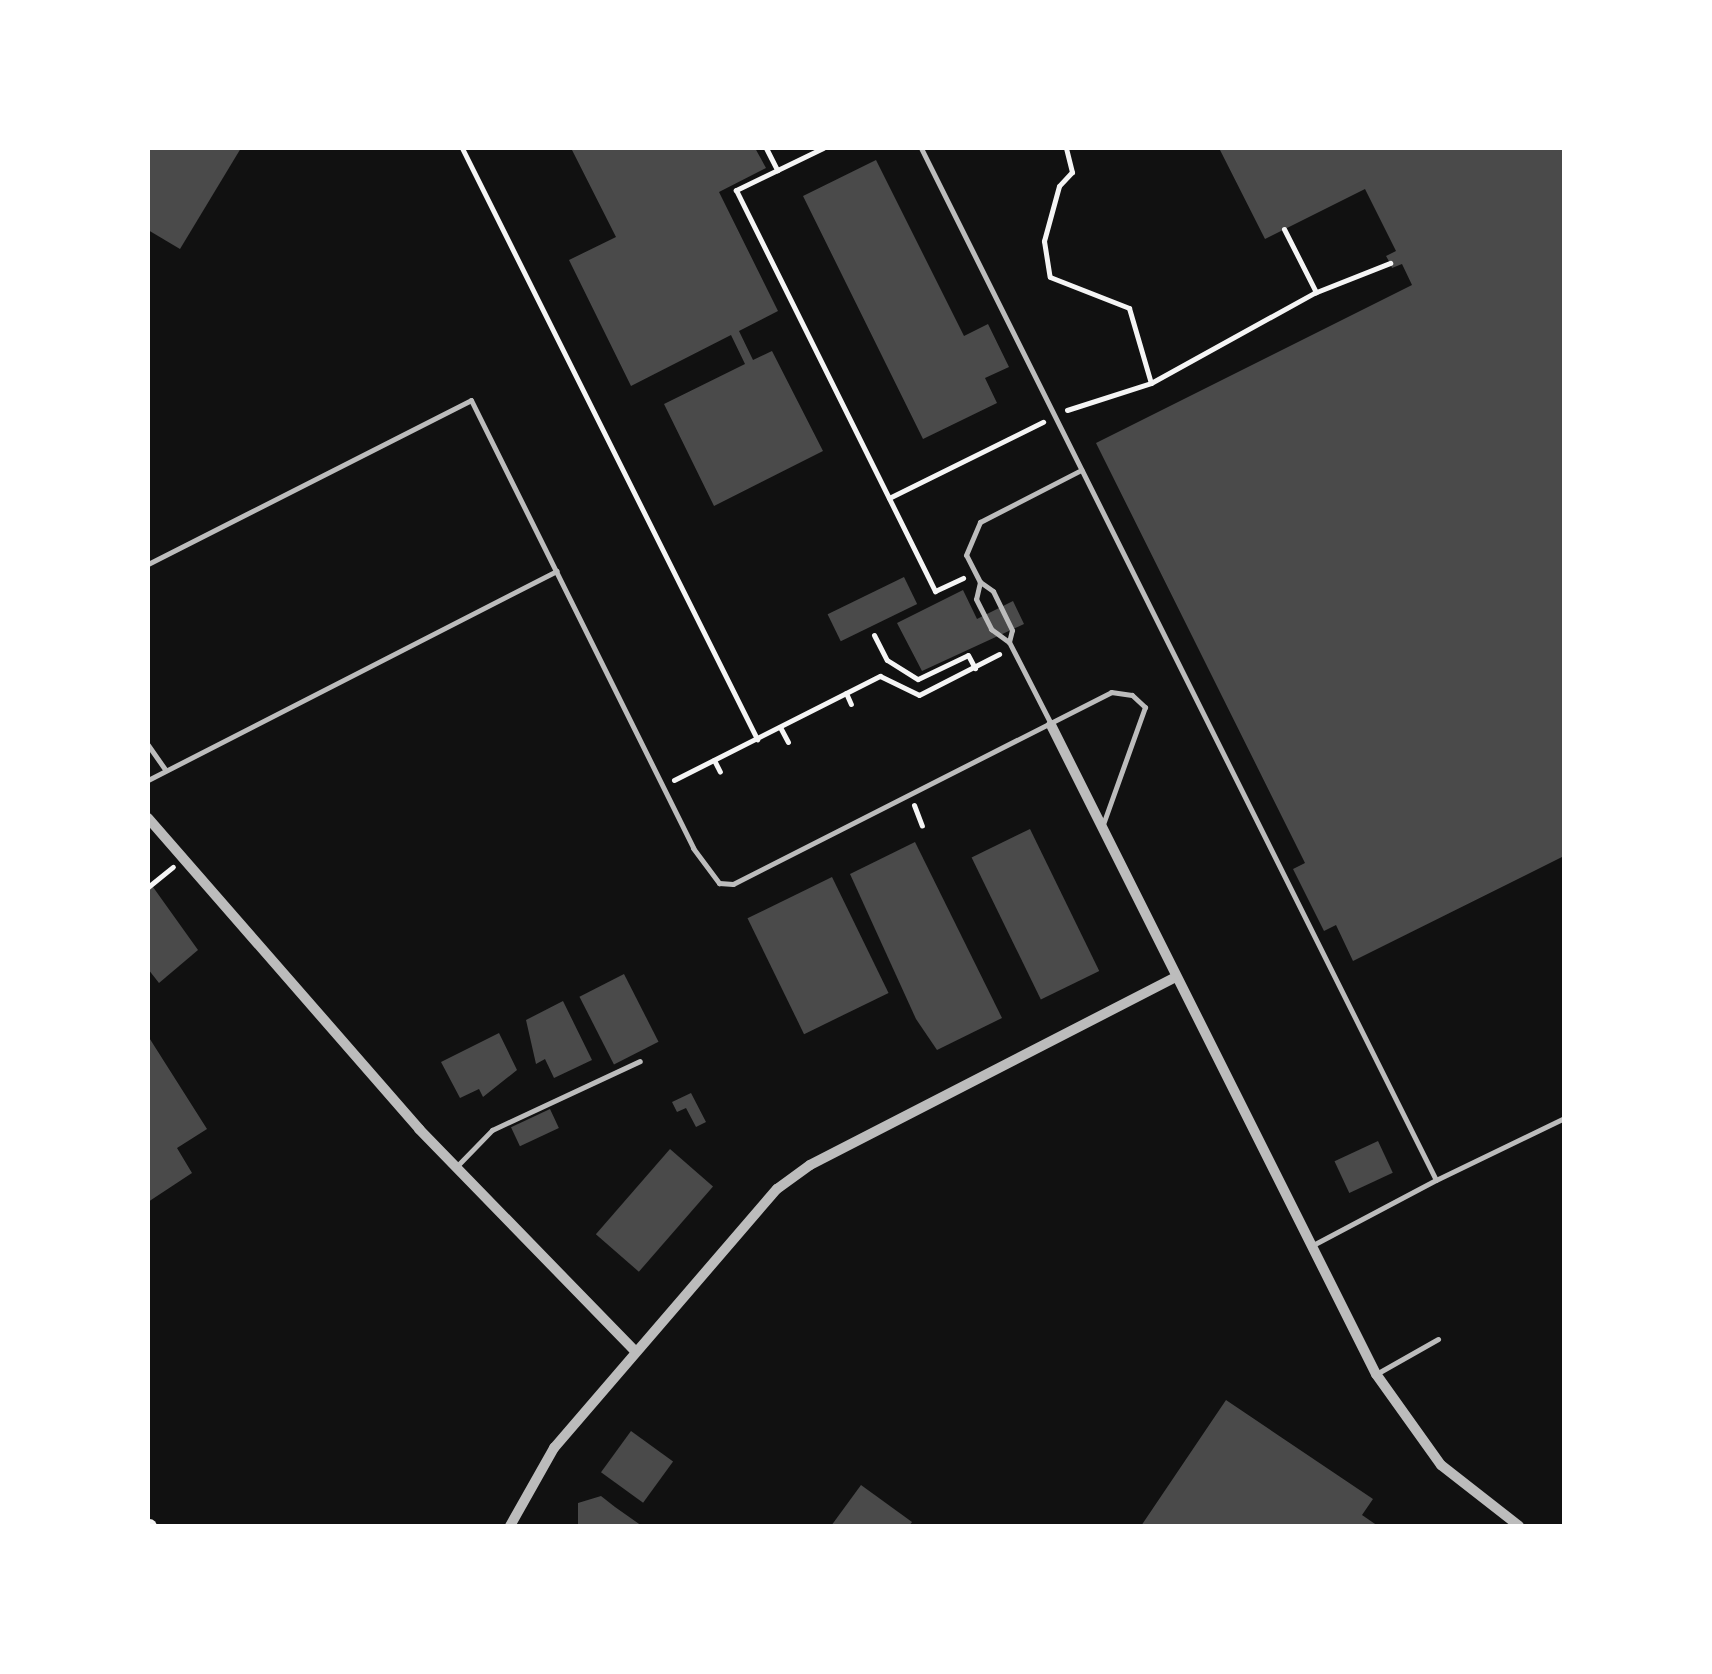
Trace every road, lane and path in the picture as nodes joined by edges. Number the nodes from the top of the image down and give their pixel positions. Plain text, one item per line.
1 (462, 148) edge
2 (766, 148) edge
3 (823, 148) edge
4 (921, 148) edge
5 (1066, 148) edge
6 (777, 170) junction
7 (1284, 229) dead end
8 (1390, 263) dead end
9 (1316, 292) junction
10 (1152, 383) junction
11 (1055, 416) junction
12 (1081, 470) junction
13 (889, 498) junction
14 (148, 564) edge
15 (557, 570) junction
16 (974, 572) junction
17 (980, 582) junction
18 (874, 635) dead end
19 (1011, 645) junction
20 (975, 668) junction
21 (846, 694) junction
22 (852, 704) dead end
23 (1051, 725) junction
24 (780, 727) junction
25 (756, 739) junction
26 (788, 742) dead end
27 (148, 745) edge
28 (714, 760) junction
29 (165, 769) junction
30 (720, 772) dead end
31 (148, 780) edge
32 (663, 786) junction
33 (918, 814) dead end
34 (148, 818) edge
35 (922, 826) dead end
36 (1102, 827) junction
37 (182, 860) junction
38 (148, 887) edge
39 (1176, 977) junction
40 (640, 1061) dead end
41 (1564, 1118) edge
42 (456, 1168) junction
43 (1436, 1180) junction
44 (1313, 1246) junction
45 (1438, 1339) dead end
46 (634, 1350) junction
47 (1376, 1374) junction
48 (510, 1526) edge
49 (1519, 1526) edge

1 - 25 path
2 - 6 path
3 - 6 path
4 - 11 lane
5 - 10 path
6 - 13 path
7 - 9 path
8 - 9 path
9 - 10 path
10 - 11 path
11 - 12 lane
11 - 13 path
12 - 16 lane
12 - 43 lane
13 - 16 path
14 - 15 lane
15 - 29 lane
15 - 32 lane
16 - 17 lane
17 - 19 lane
17 - 19 lane
18 - 20 path
19 - 20 path
19 - 23 lane
20 - 21 path
21 - 22 path
21 - 24 path
23 - 32 lane
23 - 36 street
23 - 36 lane
24 - 25 path
24 - 26 path
25 - 28 path
27 - 29 lane
28 - 30 path
28 - 32 path
29 - 31 lane
33 - 35 path
34 - 37 street
36 - 39 street
37 - 38 path
37 - 42 street
39 - 44 street
39 - 46 street
40 - 42 lane
41 - 43 lane
42 - 46 street
43 - 44 lane
44 - 47 street
45 - 47 lane
46 - 48 street
47 - 49 street

